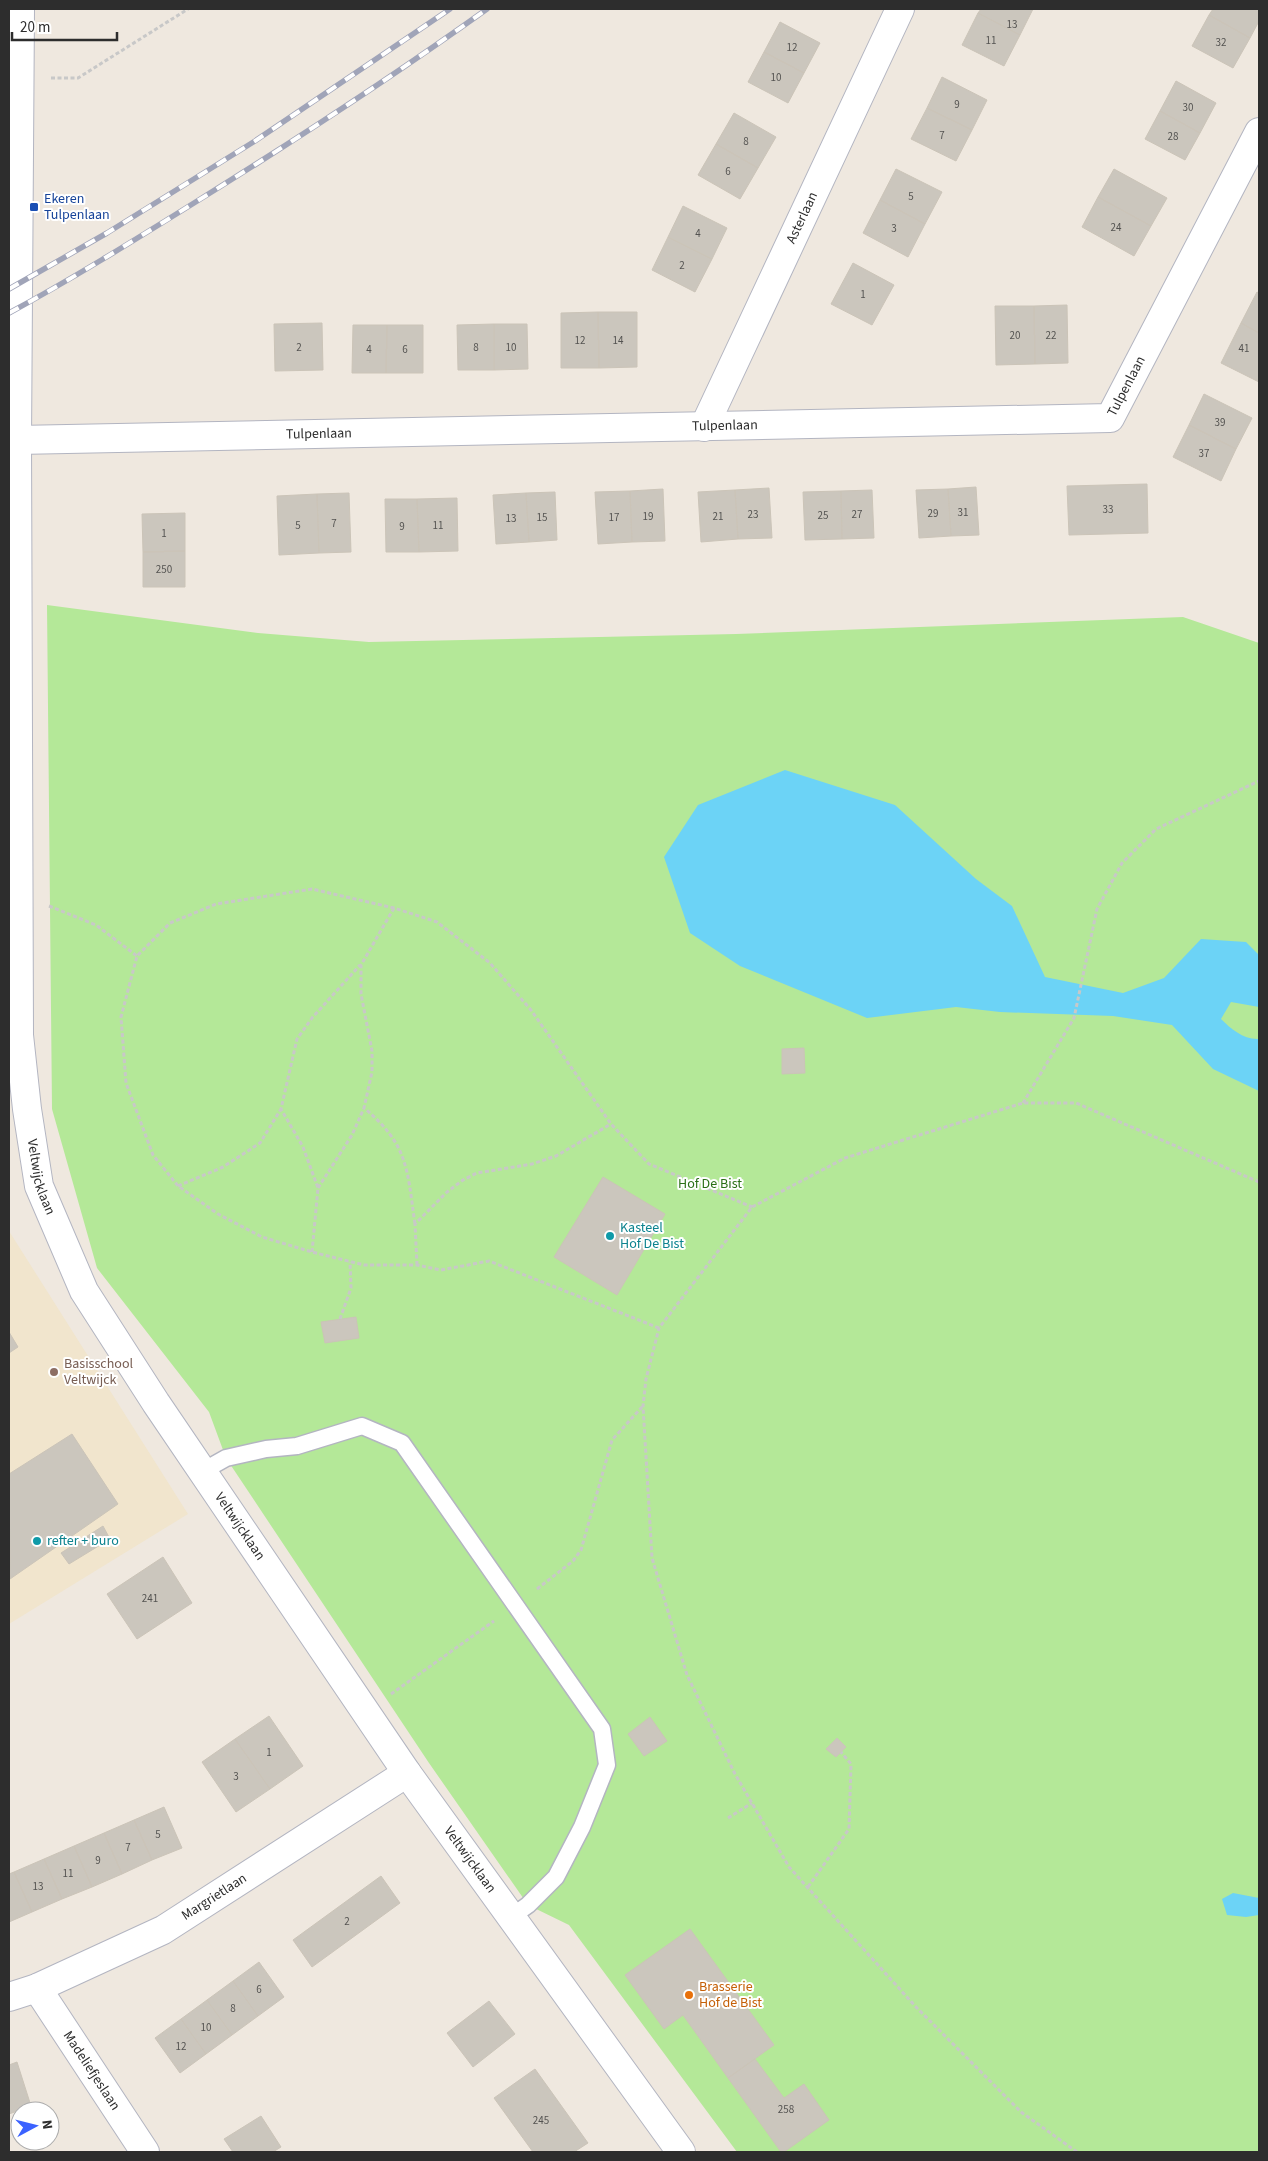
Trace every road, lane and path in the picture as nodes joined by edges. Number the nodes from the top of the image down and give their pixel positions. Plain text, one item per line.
1 (20, 9) edge
2 (188, 9) edge
3 (900, 9) edge
4 (19, 78) junction
5 (1259, 132) edge
6 (704, 427) junction
7 (17, 440) junction
8 (1259, 781) edge
9 (20, 903) junction
10 (394, 908) junction
11 (137, 956) junction
12 (361, 965) junction
13 (1023, 1103) junction
14 (364, 1108) junction
15 (281, 1109) junction
16 (611, 1124) junction
17 (1259, 1182) edge
18 (178, 1186) junction
19 (318, 1188) junction
20 (752, 1207) junction
21 (415, 1224) junction
22 (312, 1252) junction
23 (350, 1262) junction
24 (417, 1265) junction
25 (340, 1319) dead end
26 (659, 1328) junction
27 (642, 1406) junction
28 (203, 1471) junction
29 (516, 1606) junction
30 (366, 1712) junction
31 (841, 1752) dead end
32 (407, 1773) junction
33 (752, 1803) junction
34 (728, 1818) dead end
35 (808, 1887) junction
36 (511, 1917) junction
37 (37, 1988) junction
38 (9, 1997) edge
39 (145, 2152) edge
40 (681, 2152) edge
41 (1077, 2152) edge

1 - 4 street, Veltwijcklaan
2 - 4 path
3 - 6 street, Asterlaan
4 - 7 street, Veltwijcklaan
5 - 6 street, Tulpenlaan
6 - 7 street, Tulpenlaan
7 - 9 street, Veltwijcklaan
8 - 13 path
9 - 11 path
9 - 28 street, Veltwijcklaan
10 - 11 path
10 - 12 path
10 - 16 path
11 - 18 path
12 - 14 path
12 - 15 path
13 - 17 path
13 - 20 path
14 - 19 path
14 - 21 path
15 - 18 path
15 - 19 path
16 - 20 path
16 - 21 path
18 - 22 path
19 - 22 path
20 - 26 path
21 - 24 path
22 - 23 path
23 - 24 path
23 - 25 path
24 - 26 path
26 - 27 path
27 - 29 path
27 - 33 path
28 - 29 lane
28 - 30 street, Veltwijcklaan
29 - 30 path
29 - 36 lane
30 - 32 street, Veltwijcklaan
31 - 35 path
32 - 36 street, Veltwijcklaan
32 - 37 street, Margrietlaan
33 - 34 path
33 - 35 path
35 - 41 path
36 - 40 street, Veltwijcklaan
37 - 38 street, Margrietlaan
37 - 39 street, Madeliefjeslaan

